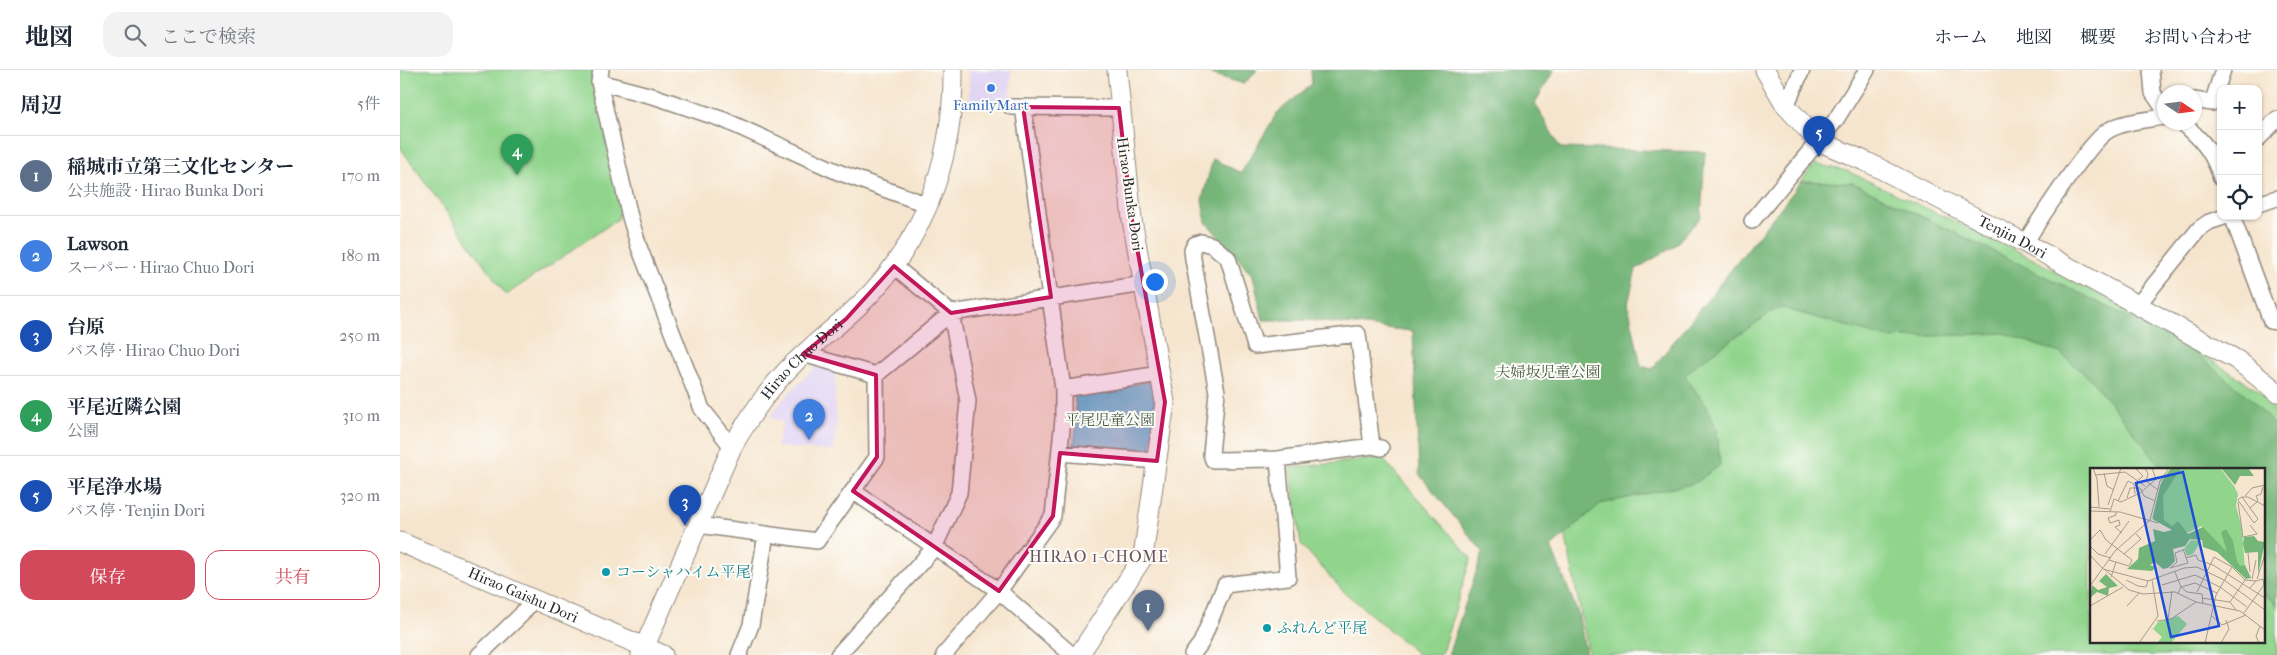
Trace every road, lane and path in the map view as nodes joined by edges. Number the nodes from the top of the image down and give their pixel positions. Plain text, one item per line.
1 (953, 70) edge
2 (1116, 70) edge
3 (1765, 70) edge
4 (1802, 70) edge
5 (1867, 70) edge
6 (2152, 70) edge
7 (2223, 70) edge
8 (600, 76) edge
9 (2157, 100) edge
10 (2202, 101) edge
11 (1786, 106) junction
12 (1119, 108) junction
13 (2157, 118) edge
14 (2277, 119) edge
15 (2191, 130) edge
16 (2262, 135) edge
17 (1818, 141) junction
18 (2217, 166) edge
19 (2277, 198) edge
20 (2262, 203) edge
21 (928, 205) junction
22 (2217, 219) edge
23 (2234, 220) edge
24 (1752, 221) dead end
25 (2025, 244) junction
26 (894, 266) junction
27 (1144, 284) junction
28 (1051, 298) junction
29 (2137, 306) junction
30 (951, 313) junction
31 (2277, 322) edge
32 (803, 354) junction
33 (1160, 374) junction
34 (876, 375) junction
35 (1063, 389) junction
36 (2277, 392) edge
37 (732, 446) junction
38 (1060, 453) junction
39 (1278, 459) junction
40 (1157, 461) junction
41 (853, 491) junction
42 (698, 525) junction
43 (766, 534) junction
44 (400, 542) edge
45 (934, 548) junction
46 (999, 592) junction
47 (533, 599) junction
48 (643, 651) edge
49 (479, 655) edge
50 (663, 655) edge
51 (739, 655) edge
52 (838, 655) edge
53 (944, 655) edge
54 (1072, 655) edge
55 (1079, 655) edge
56 (1192, 655) edge

1 - 21 street, Hirao Chuo Dori
2 - 12 street, Hirao Bunka Dori
3 - 11 street, Tenjin Dori
4 - 11 street
5 - 17 street
6 - 9 street
7 - 10 street
8 - 21 street
8 - 37 street
11 - 17 street, Tenjin Dori
12 - 27 street, Hirao Bunka Dori
12 - 28 street
13 - 25 street
14 - 16 street
15 - 18 street
17 - 24 street
17 - 25 street, Tenjin Dori
19 - 20 street
21 - 26 street, Hirao Chuo Dori
22 - 29 street
23 - 31 street
25 - 29 street, Tenjin Dori
26 - 30 street
26 - 32 street, Hirao Chuo Dori
27 - 28 street
27 - 33 street, Hirao Bunka Dori
28 - 30 street
28 - 35 street
29 - 36 street, Tenjin Dori
30 - 34 street
30 - 45 street
32 - 34 street
32 - 37 street, Hirao Chuo Dori
33 - 35 street
33 - 40 street, Hirao Bunka Dori
34 - 41 street
35 - 38 street
37 - 42 street, Hirao Chuo Dori
38 - 40 street
38 - 46 street
39 - 39 street
39 - 56 street
40 - 55 street, Hirao Bunka Dori
41 - 43 street
41 - 45 street
42 - 43 street
42 - 48 street, Hirao Chuo Dori
43 - 51 street
44 - 47 street, Hirao Gaishu Dori
45 - 46 street
45 - 52 street
46 - 53 street
46 - 54 street
47 - 48 street, Hirao Gaishu Dori
47 - 49 street
48 - 50 street, Hirao Gaishu Dori

